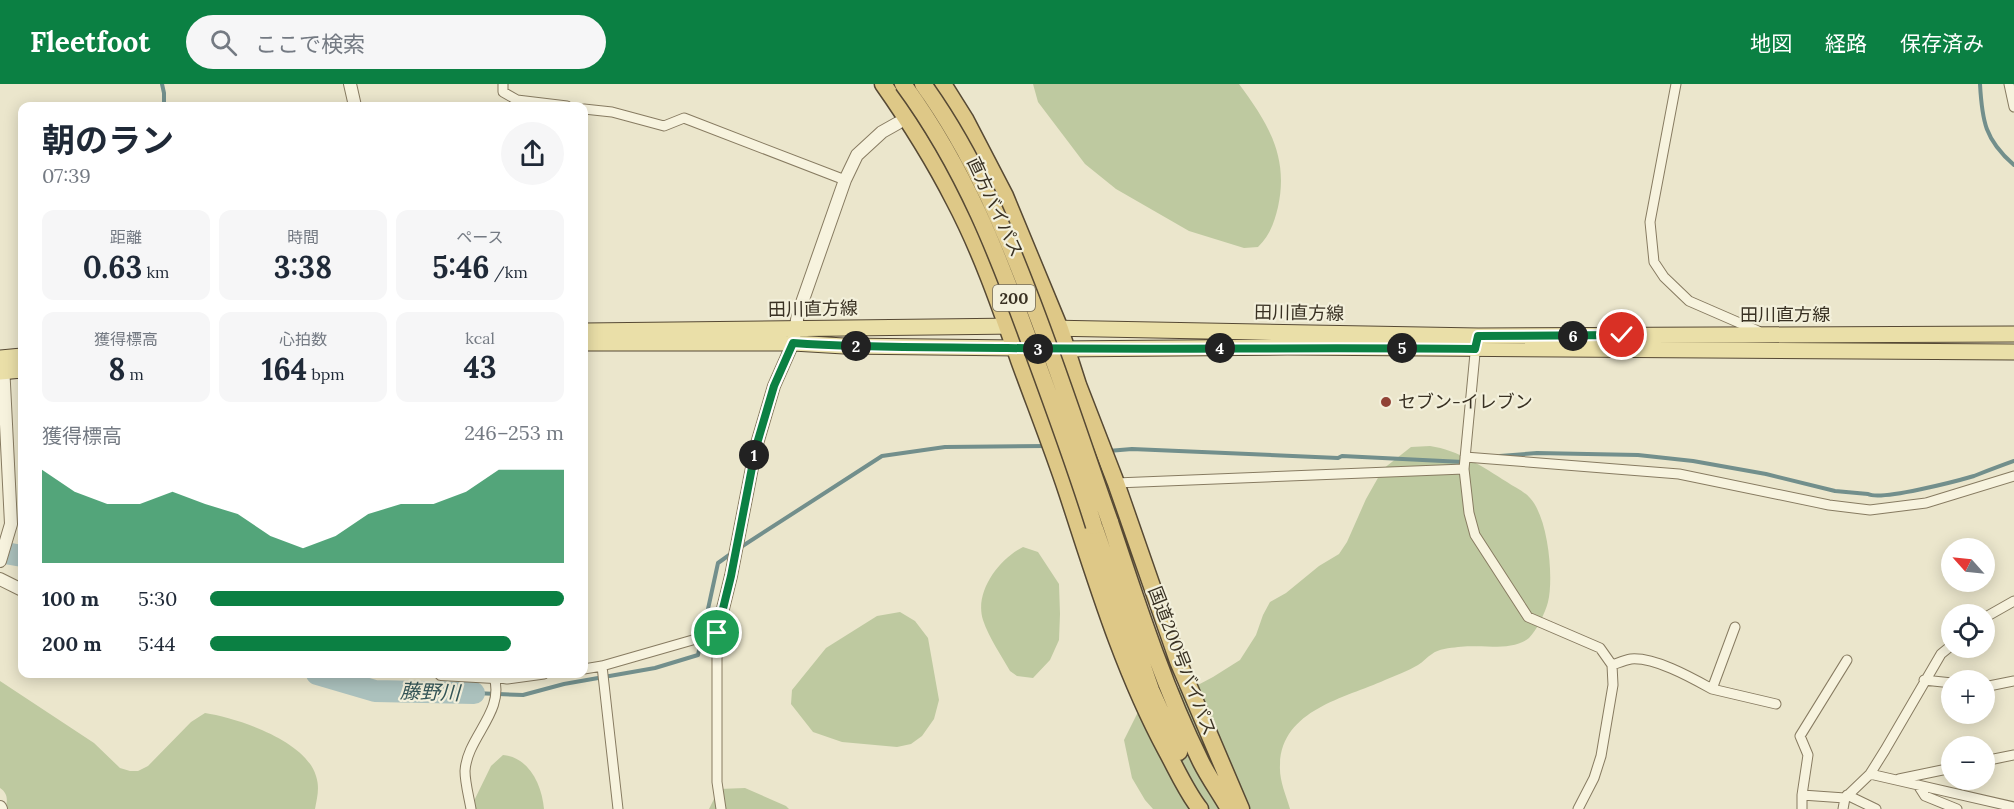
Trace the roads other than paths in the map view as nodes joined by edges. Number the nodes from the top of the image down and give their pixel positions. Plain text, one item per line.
1 (350, 84) edge
2 (503, 84) edge
3 (883, 84) edge
4 (903, 84) edge
5 (922, 84) edge
6 (943, 84) edge
7 (1676, 84) edge
8 (2009, 84) edge
9 (354, 102) edge
10 (534, 102) edge
11 (2014, 107) edge
12 (588, 109) edge
13 (898, 123) dead end
14 (845, 180) junction
15 (1007, 325) junction
16 (1060, 329) junction
17 (588, 331) edge
18 (2014, 334) edge
19 (1766, 335) junction
20 (794, 336) junction
21 (1477, 342) junction
22 (588, 343) edge
23 (1015, 348) junction
24 (1066, 349) junction
25 (2014, 352) edge
26 (18, 358) edge
27 (1, 365) edge
28 (18, 369) edge
29 (1465, 457) junction
30 (1464, 470) junction
31 (2014, 476) edge
32 (1116, 483) junction
33 (1102, 524) junction
34 (0, 561) edge
35 (0, 579) edge
36 (18, 588) edge
37 (2014, 602) edge
38 (1995, 612) edge
39 (1735, 627) dead end
40 (717, 633) junction
41 (1941, 654) edge
42 (1847, 660) dead end
43 (1612, 665) junction
44 (602, 666) junction
45 (588, 668) edge
46 (494, 678) edge
47 (501, 678) edge
48 (519, 678) edge
49 (1924, 681) junction
50 (2014, 681) edge
51 (1941, 682) edge
52 (1995, 685) edge
53 (1712, 689) junction
54 (1776, 704) dead end
55 (2014, 755) edge
56 (1995, 759) edge
57 (1941, 770) edge
58 (1870, 774) junction
59 (1894, 780) junction
60 (1918, 785) junction
61 (1802, 795) junction
62 (1846, 796) junction
63 (2014, 807) edge
64 (471, 809) edge
65 (618, 809) edge
66 (721, 809) edge
67 (1200, 809) edge
68 (1208, 809) edge
69 (1229, 809) edge
70 (1241, 809) edge
71 (1578, 809) edge
72 (1802, 809) edge
73 (1843, 809) edge
74 (1876, 809) edge
75 (1957, 809) edge

1 - 9 street
2 - 10 street
3 - 15 highway
4 - 33 highway, 直方バイパス / 200, bridge
5 - 33 highway, 直方バイパス / 200, bridge
6 - 16 highway
7 - 19 street
8 - 11 street
12 - 14 street
13 - 14 street
14 - 20 street
15 - 16 main road, 田川直方線
15 - 20 main road, 田川直方線
15 - 23 highway
16 - 21 main road, 田川直方線
16 - 24 highway
17 - 20 main road, 田川直方線
18 - 19 main road, 田川直方線
19 - 21 main road, 田川直方線
20 - 22 main road, 田川直方線
20 - 23 main road, 田川直方線
20 - 40 street
21 - 24 main road, 田川直方線
21 - 25 main road, 田川直方線
21 - 29 street
23 - 24 main road, 田川直方線
23 - 67 highway
24 - 32 highway
26 - 27 main road
27 - 28 main road
27 - 34 street
29 - 30 street
29 - 31 street
30 - 32 street
30 - 43 street
32 - 70 highway
33 - 68 highway, 200
33 - 69 highway, 国道200号バイパス / 200
35 - 36 street
37 - 38 street
39 - 53 street
40 - 44 street
40 - 66 street
41 - 49 street
42 - 61 street
43 - 53 street
43 - 71 street
44 - 45 street
44 - 65 street
46 - 64 street
47 - 48 street
49 - 51 street
49 - 58 street
50 - 52 street
53 - 54 street
55 - 56 street
57 - 59 street
58 - 59 street
58 - 62 street
59 - 60 street
60 - 63 street
60 - 75 street
61 - 62 street
61 - 72 street
62 - 73 street
62 - 74 street

